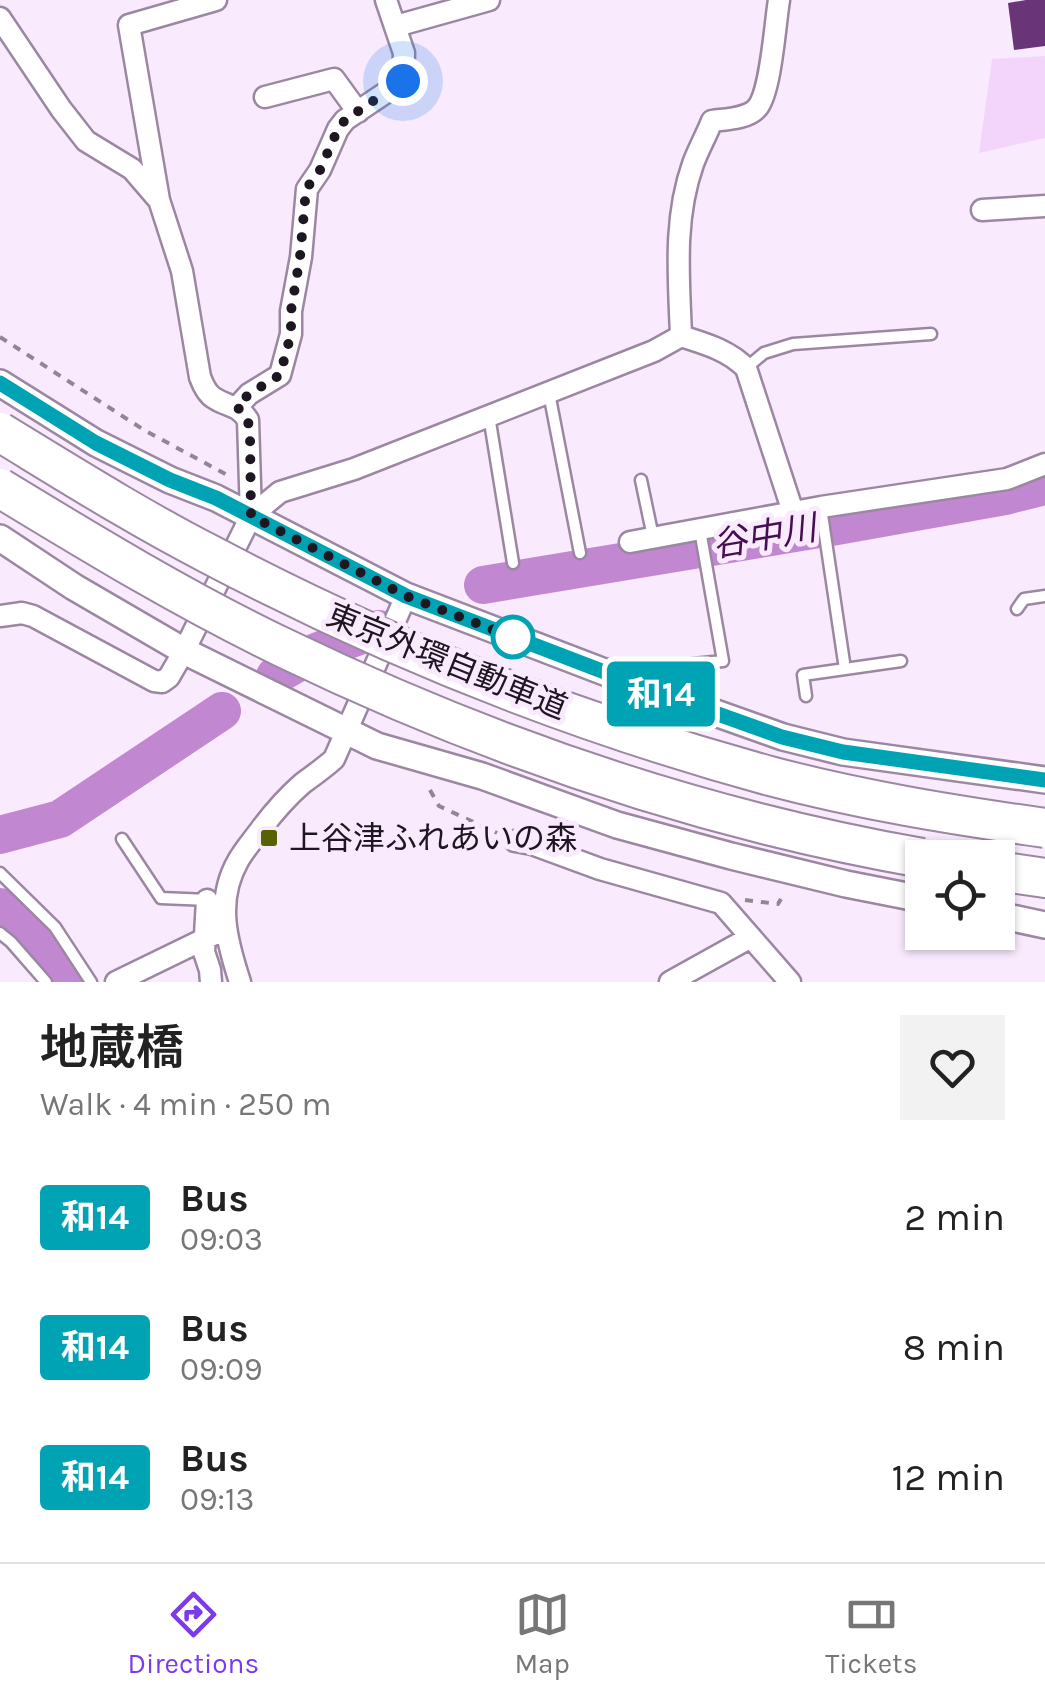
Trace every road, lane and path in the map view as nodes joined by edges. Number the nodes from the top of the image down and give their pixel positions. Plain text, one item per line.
1 (216, 0) edge
2 (386, 0) edge
3 (489, 0) edge
4 (778, 0) edge
5 (0, 18) edge
6 (396, 26) junction
7 (265, 97) dead end
8 (358, 112) junction
9 (158, 200) junction
10 (1045, 206) edge
11 (982, 210) dead end
12 (931, 334) dead end
13 (682, 336) junction
14 (0, 337) edge
15 (746, 368) junction
16 (0, 383) edge
17 (549, 393) junction
18 (236, 407) junction
19 (489, 416) junction
20 (0, 432) edge
21 (1045, 464) edge
22 (234, 479) dead end
23 (640, 480) dead end
24 (0, 488) edge
25 (793, 512) junction
26 (821, 512) junction
27 (251, 516) junction
28 (700, 534) junction
29 (0, 538) edge
30 (654, 538) junction
31 (630, 542) dead end
32 (580, 553) dead end
33 (513, 563) dead end
34 (406, 596) junction
35 (1045, 596) edge
36 (1017, 609) dead end
37 (0, 616) edge
38 (184, 651) junction
39 (902, 660) dead end
40 (845, 670) junction
41 (662, 694) junction
42 (806, 696) dead end
43 (345, 732) junction
44 (1045, 780) edge
45 (430, 790) dead end
46 (1045, 828) edge
47 (122, 838) dead end
48 (515, 841) joint
49 (905, 855) edge
50 (0, 873) edge
51 (1015, 874) edge
52 (1045, 878) edge
53 (905, 896) edge
54 (780, 898) dead end
55 (732, 899) dead end
56 (216, 900) junction
57 (1015, 918) edge
58 (1045, 925) edge
59 (225, 929) junction
60 (0, 933) edge
61 (751, 938) junction
62 (204, 940) junction
63 (46, 982) edge
64 (91, 982) edge
65 (116, 982) edge
66 (212, 982) edge
67 (240, 982) edge
68 (670, 982) edge
69 (790, 982) edge

1 - 9 street
2 - 6 street
3 - 6 street
4 - 13 street
5 - 9 street
6 - 8 street
7 - 8 street
8 - 18 street
9 - 18 street
10 - 11 street
12 - 15 lane
13 - 15 street
13 - 17 street
14 - 22 path
15 - 25 street
16 - 27 street
17 - 19 street
17 - 32 lane
18 - 27 street
19 - 27 street
19 - 33 lane
20 - 46 highway, 東京外環自動車道, bridge
21 - 26 street
23 - 30 lane
24 - 49 highway, 東京外環自動車道, bridge
25 - 26 street
25 - 28 street
26 - 40 lane
27 - 34 street
27 - 38 street
28 - 30 street
28 - 41 lane
29 - 38 street
30 - 31 street
34 - 41 street
34 - 43 street
35 - 36 lane
37 - 38 street
38 - 43 street
39 - 40 lane
40 - 42 lane
41 - 44 street
43 - 53 street
43 - 56 street
45 - 48 path
47 - 56 lane
48 - 61 street
50 - 64 lane
51 - 52 highway
54 - 55 path
56 - 59 street
56 - 62 street
57 - 58 street
59 - 62 street
59 - 67 street
60 - 63 lane
61 - 68 street
61 - 69 street
62 - 65 street
62 - 66 street

